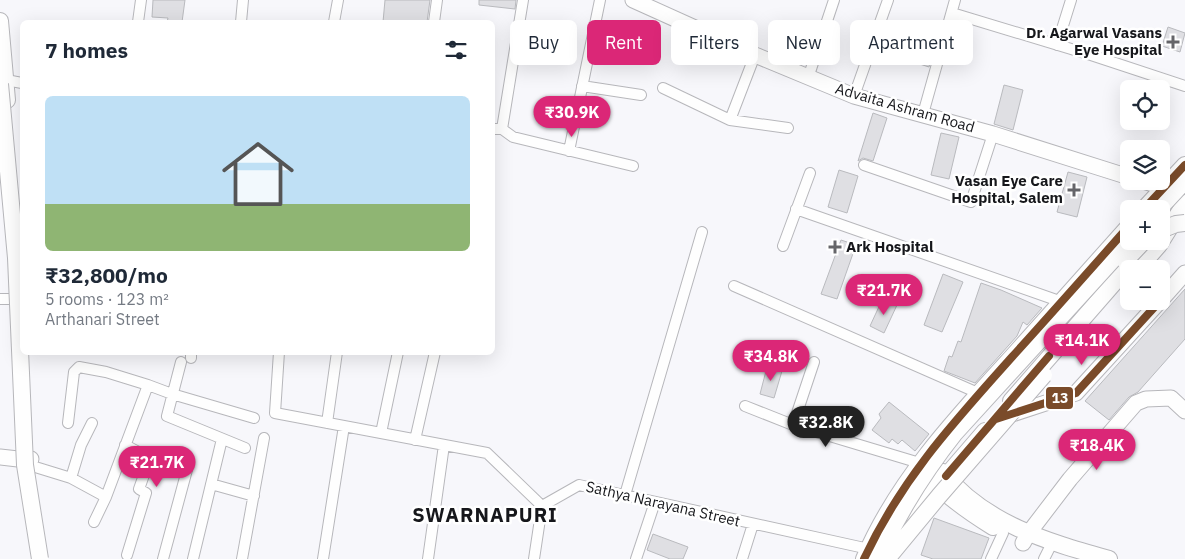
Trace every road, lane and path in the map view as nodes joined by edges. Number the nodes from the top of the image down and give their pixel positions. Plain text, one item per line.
1 (141, 0) edge
2 (243, 0) edge
3 (338, 0) edge
4 (437, 0) edge
5 (523, 0) edge
6 (600, 0) edge
7 (633, 0) edge
8 (834, 0) edge
9 (888, 0) edge
10 (955, 0) edge
11 (1071, 0) edge
12 (952, 13) junction
13 (138, 20) edge
14 (241, 20) edge
15 (334, 20) edge
16 (434, 20) edge
17 (677, 20) edge
18 (0, 21) edge
19 (1057, 45) junction
20 (758, 56) edge
21 (751, 65) edge
22 (808, 78) junction
23 (3, 82) edge
24 (20, 83) edge
25 (582, 86) junction
26 (1185, 86) edge
27 (663, 88) dead end
28 (640, 95) dead end
29 (854, 96) junction
30 (923, 114) junction
31 (730, 120) junction
32 (788, 128) dead end
33 (497, 129) edge
34 (993, 134) junction
35 (0, 145) edge
36 (569, 151) junction
37 (1, 164) edge
38 (864, 165) dead end
39 (633, 166) dead end
40 (1185, 166) edge
41 (810, 173) dead end
42 (1120, 174) edge
43 (1170, 181) edge
44 (1185, 181) edge
45 (3, 189) edge
46 (1170, 189) edge
47 (1161, 190) edge
48 (1185, 192) edge
49 (1152, 200) edge
50 (1167, 200) edge
51 (1185, 202) edge
52 (796, 209) junction
53 (1185, 212) edge
54 (1170, 216) edge
55 (1170, 220) edge
56 (1185, 223) edge
57 (1170, 228) edge
58 (20, 230) edge
59 (702, 232) dead end
60 (1120, 236) edge
61 (783, 246) dead end
62 (1122, 250) edge
63 (1143, 250) edge
64 (1144, 250) edge
65 (20, 258) edge
66 (1185, 273) edge
67 (734, 286) dead end
68 (1120, 289) edge
69 (1170, 290) edge
70 (12, 300) edge
71 (1062, 302) junction
72 (1153, 310) edge
73 (20, 350) edge
74 (20, 355) edge
75 (25, 355) edge
76 (279, 355) edge
77 (337, 355) edge
78 (397, 355) edge
79 (434, 355) edge
80 (188, 357) edge
81 (814, 362) dead end
82 (148, 385) junction
83 (978, 393) junction
84 (172, 394) junction
85 (745, 406) dead end
86 (1185, 411) edge
87 (254, 418) dead end
88 (995, 420) junction
89 (327, 423) junction
90 (68, 424) dead end
91 (92, 424) dead end
92 (793, 425) junction
93 (344, 426) junction
94 (381, 433) junction
95 (264, 438) dead end
96 (222, 439) junction
97 (414, 440) junction
98 (125, 445) junction
99 (444, 445) junction
100 (245, 448) dead end
101 (0, 457) edge
102 (150, 458) junction
103 (924, 459) junction
104 (27, 461) junction
105 (71, 478) junction
106 (942, 481) junction
107 (211, 484) junction
108 (625, 495) junction
109 (254, 496) junction
110 (106, 497) junction
111 (655, 502) junction
112 (542, 506) junction
113 (94, 522) dead end
114 (753, 524) junction
115 (1003, 533) junction
116 (1026, 539) junction
117 (1048, 551) edge
118 (127, 555) dead end
119 (870, 556) edge
120 (34, 559) edge
121 (40, 559) edge
122 (47, 559) edge
123 (163, 559) edge
124 (193, 559) edge
125 (242, 559) edge
126 (324, 559) edge
127 (428, 559) edge
128 (534, 559) edge
129 (636, 559) edge
130 (742, 559) edge
131 (886, 559) edge
132 (991, 559) edge
133 (1067, 559) edge
134 (1109, 559) edge

1 - 13 street
2 - 14 street
3 - 15 street
4 - 16 street
5 - 33 street
6 - 25 street
7 - 17 street, Advaita Ashram Road
8 - 22 street
9 - 29 street
10 - 12 street
11 - 19 street
12 - 19 street
12 - 30 street
18 - 23 main road
19 - 26 street
20 - 22 street, Advaita Ashram Road
21 - 31 street
22 - 29 street, Advaita Ashram Road
23 - 24 street
23 - 58 main road
23 - 73 main road, bridge
25 - 28 street
25 - 36 street
27 - 31 street
29 - 30 street, Advaita Ashram Road
30 - 34 street, Advaita Ashram Road
31 - 32 street
33 - 36 street
34 - 38 street
34 - 42 street, Advaita Ashram Road
35 - 37 main road
36 - 39 street
37 - 45 main road
40 - 43 main road
41 - 52 street
44 - 50 main road, bridge
45 - 70 main road
46 - 48 street
47 - 49 main road
51 - 55 main road
52 - 61 street
52 - 71 street
53 - 54 main road
56 - 57 main road, bridge
59 - 108 street
60 - 71 main road
62 - 119 main road, bridge
63 - 131 main road, bridge
64 - 88 main road
65 - 70 main road
66 - 69 street
67 - 83 street
68 - 131 main road, bridge
70 - 104 main road
71 - 83 main road
72 - 88 street
74 - 121 main road, bridge
75 - 104 main road
76 - 89 street
77 - 89 street
78 - 94 street
79 - 97 street
80 - 84 street
81 - 92 street
82 - 84 street
82 - 90 street
82 - 98 street
83 - 103 main road
84 - 87 street
84 - 96 street
85 - 92 street
86 - 116 street
88 - 106 main road
89 - 93 street
91 - 105 street
92 - 103 street
93 - 94 street
93 - 126 street
94 - 97 street
95 - 109 street
96 - 100 street
96 - 107 street
97 - 99 street
98 - 102 street
98 - 110 street
99 - 112 street
99 - 127 street
101 - 104 street
102 - 118 street
102 - 123 street
103 - 106 main road
103 - 119 main road
104 - 105 street
104 - 120 main road
104 - 122 main road
105 - 110 street
106 - 115 main road
106 - 116 main road
106 - 131 main road
107 - 109 street
107 - 124 street
108 - 111 street, Sathya Narayana Street
108 - 112 street, Sathya Narayana Street
109 - 125 street
110 - 113 street
111 - 114 street, Sathya Narayana Street
111 - 129 street
112 - 128 street
114 - 119 street, Sathya Narayana Street
114 - 130 street
115 - 116 main road
115 - 132 street
116 - 117 main road
117 - 133 main road
117 - 134 main road

